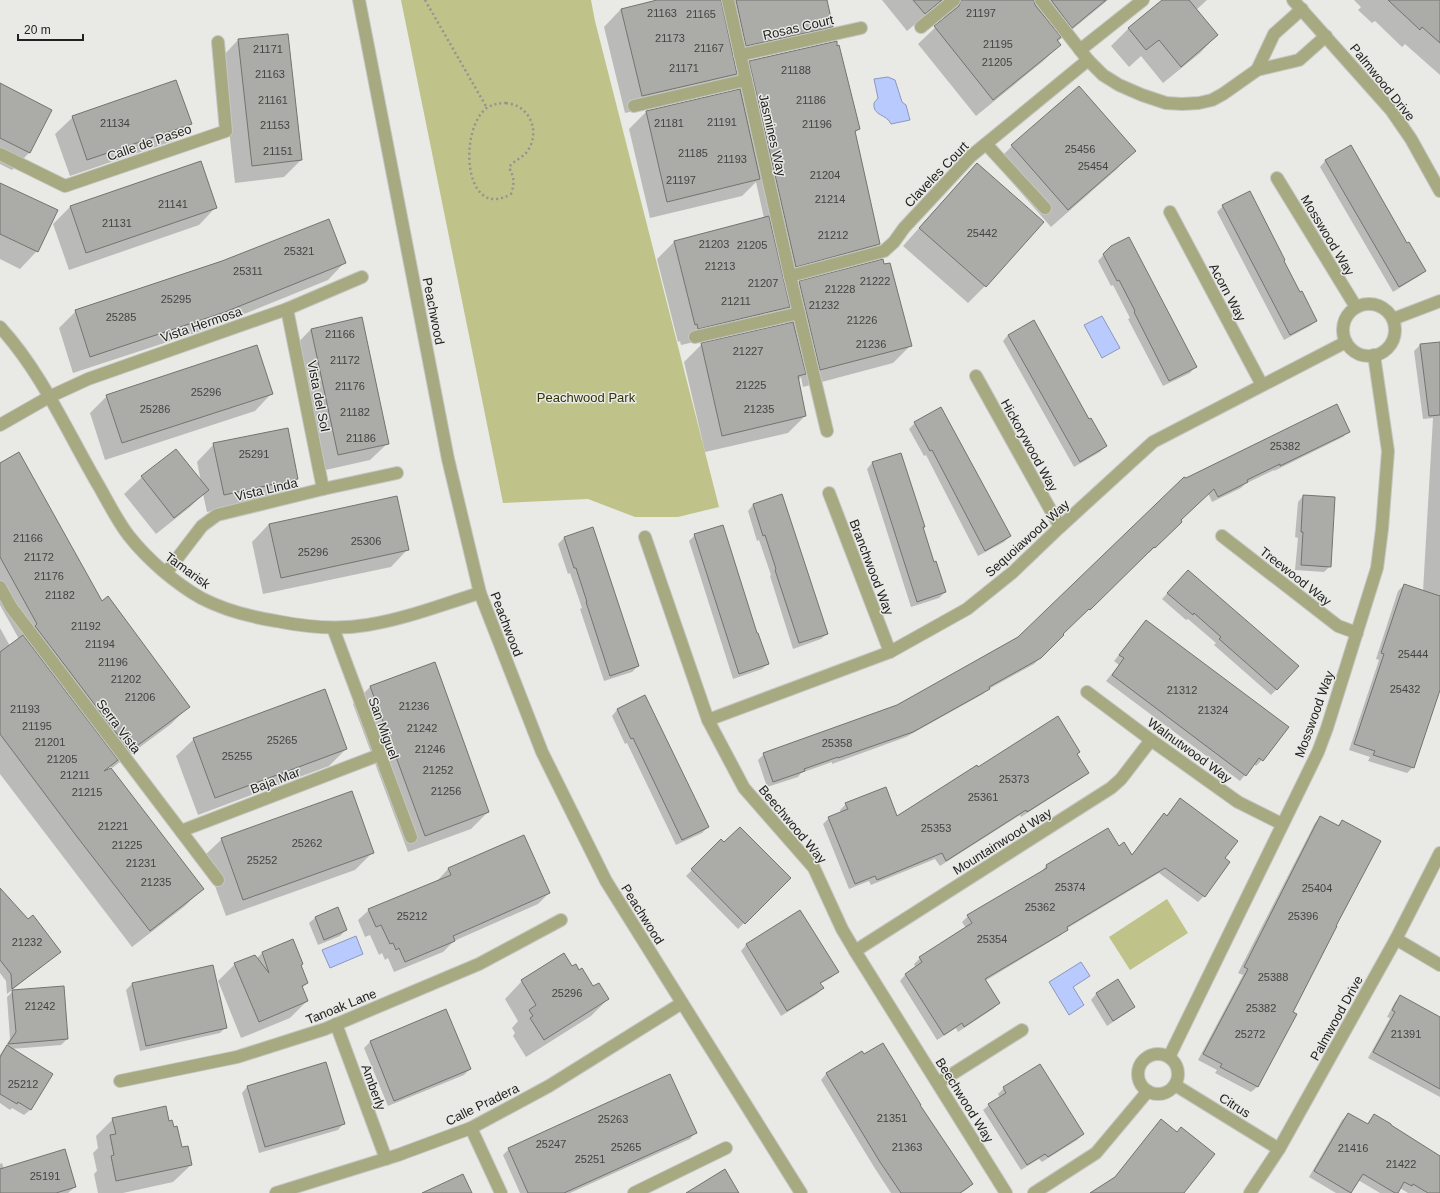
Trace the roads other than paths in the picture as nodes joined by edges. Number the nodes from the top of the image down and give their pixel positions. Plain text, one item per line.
1 (359, 0) edge
2 (728, 0) edge
3 (954, 0) edge
4 (1041, 0) edge
5 (1143, 0) edge
6 (1293, 0) edge
7 (1302, 9) junction
8 (921, 27) dead end
9 (861, 28) dead end
10 (1326, 36) junction
11 (218, 42) dead end
12 (1080, 50) junction
13 (740, 55) junction
14 (1088, 60) junction
15 (1257, 70) junction
16 (746, 80) junction
17 (634, 106) dead end
18 (986, 144) junction
19 (0, 154) edge
20 (1276, 178) dead end
21 (1440, 191) edge
22 (1045, 208) dead end
23 (1170, 212) dead end
24 (790, 276) junction
25 (362, 277) dead end
26 (1440, 301) edge
27 (1356, 307) junction
28 (287, 309) junction
29 (799, 313) junction
30 (1393, 319) junction
31 (0, 327) edge
32 (695, 338) dead end
33 (1346, 342) junction
34 (1374, 355) junction
35 (976, 376) dead end
36 (1262, 385) junction
37 (49, 397) junction
38 (0, 425) edge
39 (827, 431) dead end
40 (397, 474) dead end
41 (323, 489) junction
42 (828, 493) dead end
43 (1060, 527) junction
44 (1222, 536) dead end
45 (645, 538) dead end
46 (166, 573) junction
47 (0, 587) edge
48 (480, 593) junction
49 (333, 628) junction
50 (1357, 633) junction
51 (890, 652) junction
52 (1087, 692) dead end
53 (708, 720) junction
54 (1151, 740) junction
55 (379, 755) junction
56 (1282, 824) junction
57 (181, 831) junction
58 (411, 837) dead end
59 (1440, 853) edge
60 (218, 880) dead end
61 (561, 920) dead end
62 (1396, 939) junction
63 (855, 951) junction
64 (1440, 965) edge
65 (682, 1003) junction
66 (336, 1024) junction
67 (1022, 1030) dead end
68 (1169, 1057) junction
69 (120, 1081) dead end
70 (938, 1083) junction
71 (1175, 1085) junction
72 (1148, 1091) junction
73 (471, 1128) junction
74 (726, 1148) dead end
75 (1279, 1149) junction
76 (386, 1159) junction
77 (276, 1193) edge
78 (501, 1193) edge
79 (634, 1193) edge
80 (801, 1193) edge
81 (1006, 1193) edge
82 (1034, 1193) edge
83 (1250, 1193) edge

1 - 48 street, Peachwood
2 - 13 street, Jasmines Way
3 - 8 street
4 - 12 street
5 - 12 street
6 - 7 street, Palmwood Drive
7 - 10 street, Palmwood Drive
7 - 15 street
9 - 13 street, Rosas Court
10 - 15 street
10 - 21 street, Palmwood Drive
11 - 19 street, Calle de Paseo
12 - 14 street
13 - 16 street, Jasmines Way
14 - 15 street
14 - 18 street, Claveles Court
16 - 17 street
16 - 24 street, Jasmines Way
18 - 22 street
18 - 24 street, Claveles Court
20 - 27 street, Mosswood Way
23 - 36 street, Acorn Way
24 - 29 street, Jasmines Way
25 - 28 street, Vista Hermosa
26 - 30 street
27 - 30 street
27 - 33 street
28 - 37 street, Vista Hermosa
28 - 41 street, Vista del Sol
29 - 32 street
29 - 39 street, Jasmines Way
30 - 34 street
31 - 37 street, Tamarisk
33 - 34 street
33 - 36 street, Sequoiawood Way
34 - 50 street, Mosswood Way
35 - 43 street, Hickorywood Way
36 - 43 street, Sequoiawood Way
37 - 38 street, Vista Hermosa
37 - 46 street, Tamarisk
40 - 41 street, Vista Linda
41 - 46 street, Vista Linda
42 - 51 street, Branchwood Way
43 - 51 street, Sequoiawood Way
44 - 50 street, Treewood Way
45 - 53 street, Beechwood Way
46 - 49 street, Tamarisk
47 - 57 street, Serra Vista
48 - 49 street, Tamarisk
48 - 65 street, Peachwood
49 - 55 street, San Miguel
50 - 56 street, Mosswood Way
51 - 53 street, Sequoiawood Way
52 - 54 street, Walnutwood Way
53 - 63 street, Beechwood Way
54 - 56 street, Walnutwood Way
54 - 63 street, Mountainwood Way
55 - 57 street, Baja Mar
55 - 58 street, San Miguel
56 - 68 street, Mosswood Way
57 - 60 street, Serra Vista
59 - 62 street, Palmwood Drive
61 - 66 street, Tanoak Lane
62 - 64 street
62 - 75 street, Palmwood Drive
63 - 70 street, Beechwood Way
65 - 73 street, Calle Pradera
65 - 80 street, Peachwood
66 - 69 street, Tanoak Lane
66 - 76 street, Amberly
67 - 70 street
68 - 71 street
68 - 72 street
70 - 81 street, Beechwood Way
71 - 72 street
71 - 75 street, Citrus
72 - 82 street
73 - 76 street, Calle Pradera
73 - 78 street
74 - 79 street
75 - 83 street, Palmwood Drive
76 - 77 street, Calle Pradera

